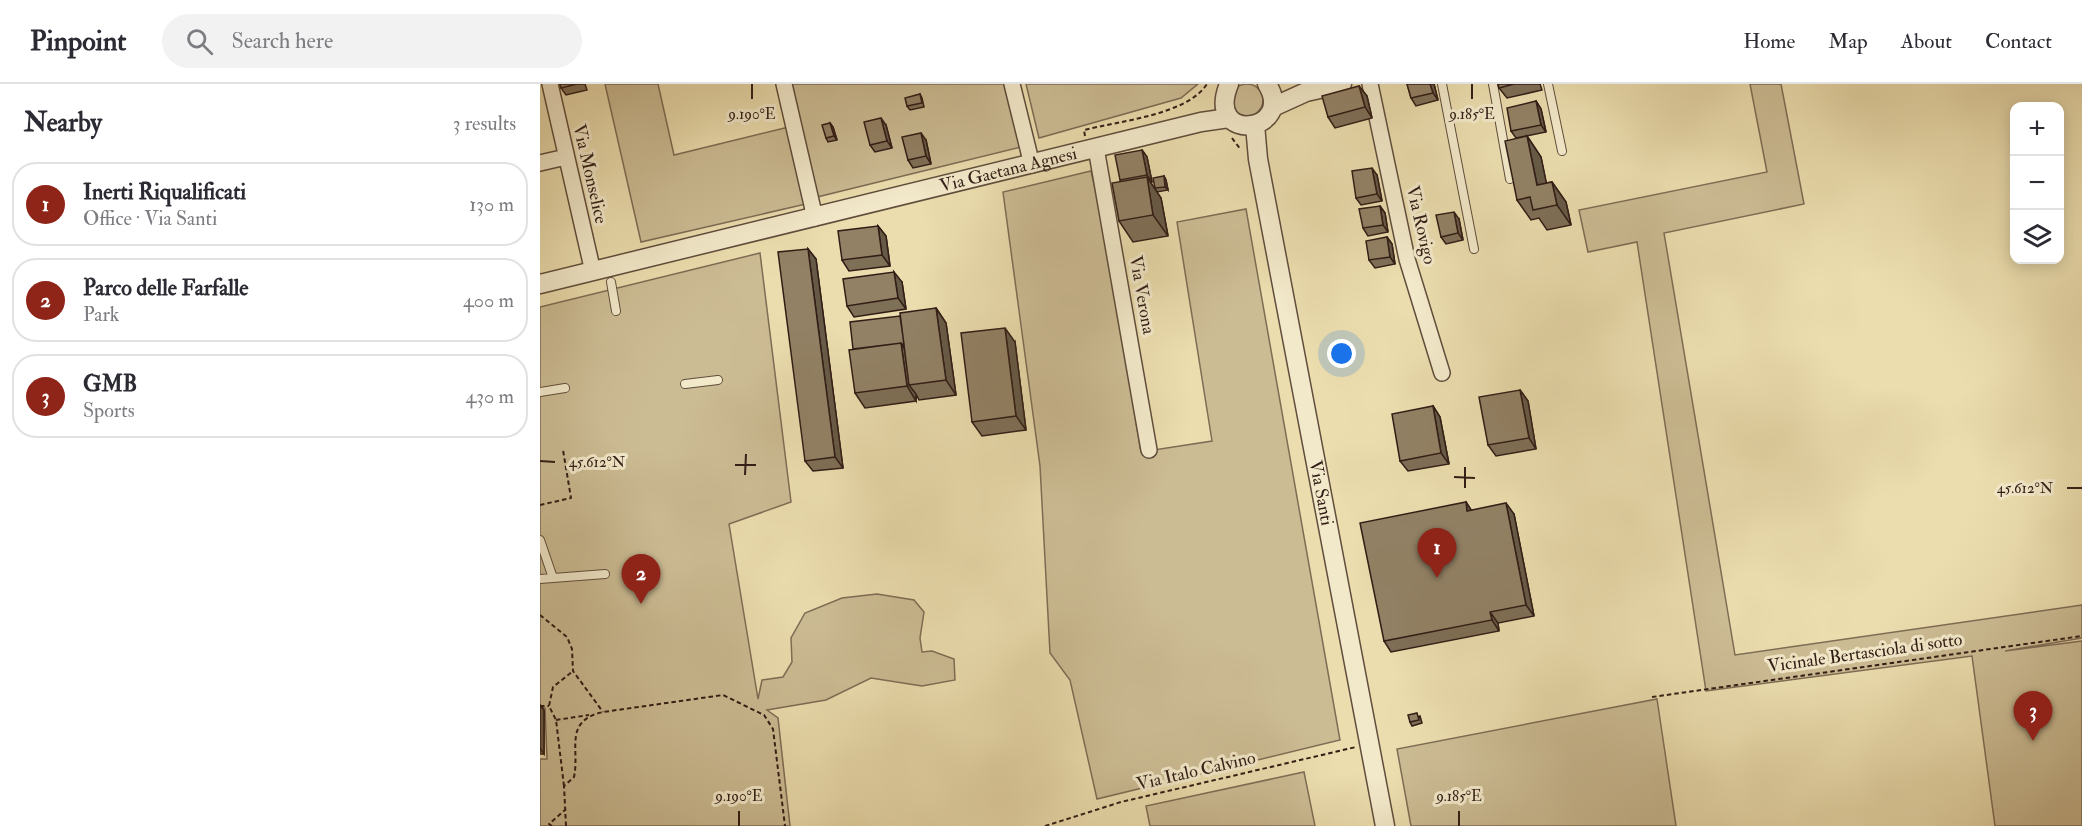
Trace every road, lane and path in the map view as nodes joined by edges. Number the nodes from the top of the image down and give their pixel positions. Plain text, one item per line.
1 (550, 84) edge
2 (784, 84) edge
3 (1012, 84) edge
4 (1207, 84) edge
5 (1267, 84) edge
6 (1273, 84) edge
7 (1342, 84) edge
8 (1370, 84) edge
9 (1442, 84) edge
10 (1493, 84) edge
11 (1548, 84) edge
12 (1306, 92) junction
13 (1273, 106) junction
14 (1235, 115) edge
15 (1092, 149) junction
16 (1562, 151) dead end
17 (566, 157) junction
18 (1251, 159) junction
19 (540, 163) edge
20 (1032, 165) junction
21 (1510, 179) edge
22 (815, 218) junction
23 (1474, 249) dead end
24 (593, 272) junction
25 (611, 282) dead end
26 (540, 284) edge
27 (616, 311) dead end
28 (1442, 373) dead end
29 (718, 380) dead end
30 (686, 384) dead end
31 (565, 388) dead end
32 (540, 392) edge
33 (563, 450) dead end
34 (1149, 450) dead end
35 (540, 506) edge
36 (540, 540) edge
37 (605, 574) dead end
38 (553, 578) junction
39 (540, 579) edge
40 (540, 615) edge
41 (2082, 636) edge
42 (573, 671) junction
43 (1652, 697) dead end
44 (540, 706) edge
45 (549, 706) junction
46 (603, 712) junction
47 (590, 715) junction
48 (556, 720) junction
49 (1354, 736) dead end
50 (564, 786) junction
51 (566, 809) junction
52 (552, 826) edge
53 (566, 826) edge
54 (785, 826) edge
55 (1045, 826) edge
56 (1385, 826) edge

1 - 17 street, Via Monselice
2 - 22 street
3 - 20 street
4 - 15 path
5 - 13 street
6 - 12 street
7 - 12 street
8 - 28 street, Via Rovigo
9 - 23 lane
10 - 21 lane
11 - 16 lane
12 - 13 street
13 - 14 street
14 - 15 street, Via Gaetana Agnesi
14 - 18 street, Via Santi
14 - 18 path
15 - 20 street, Via Gaetana Agnesi
15 - 34 street, Via Verona
17 - 19 street
17 - 24 street, Via Monselice
18 - 56 street, Via Santi
20 - 22 street, Via Gaetana Agnesi
22 - 24 street, Via Gaetana Agnesi
24 - 26 street, Via Gaetana Agnesi
25 - 27 lane
29 - 30 lane
31 - 32 lane
33 - 35 path
36 - 38 lane
37 - 38 lane
38 - 39 lane
40 - 42 path
41 - 43 path, Vicinale Bertasciola di sotto
42 - 45 path
42 - 46 path
44 - 45 path
45 - 48 path
46 - 47 path
46 - 54 path
47 - 48 path
47 - 50 path
48 - 50 path
49 - 55 path, Via Italo Calvino
50 - 51 path
51 - 52 path
51 - 53 path

